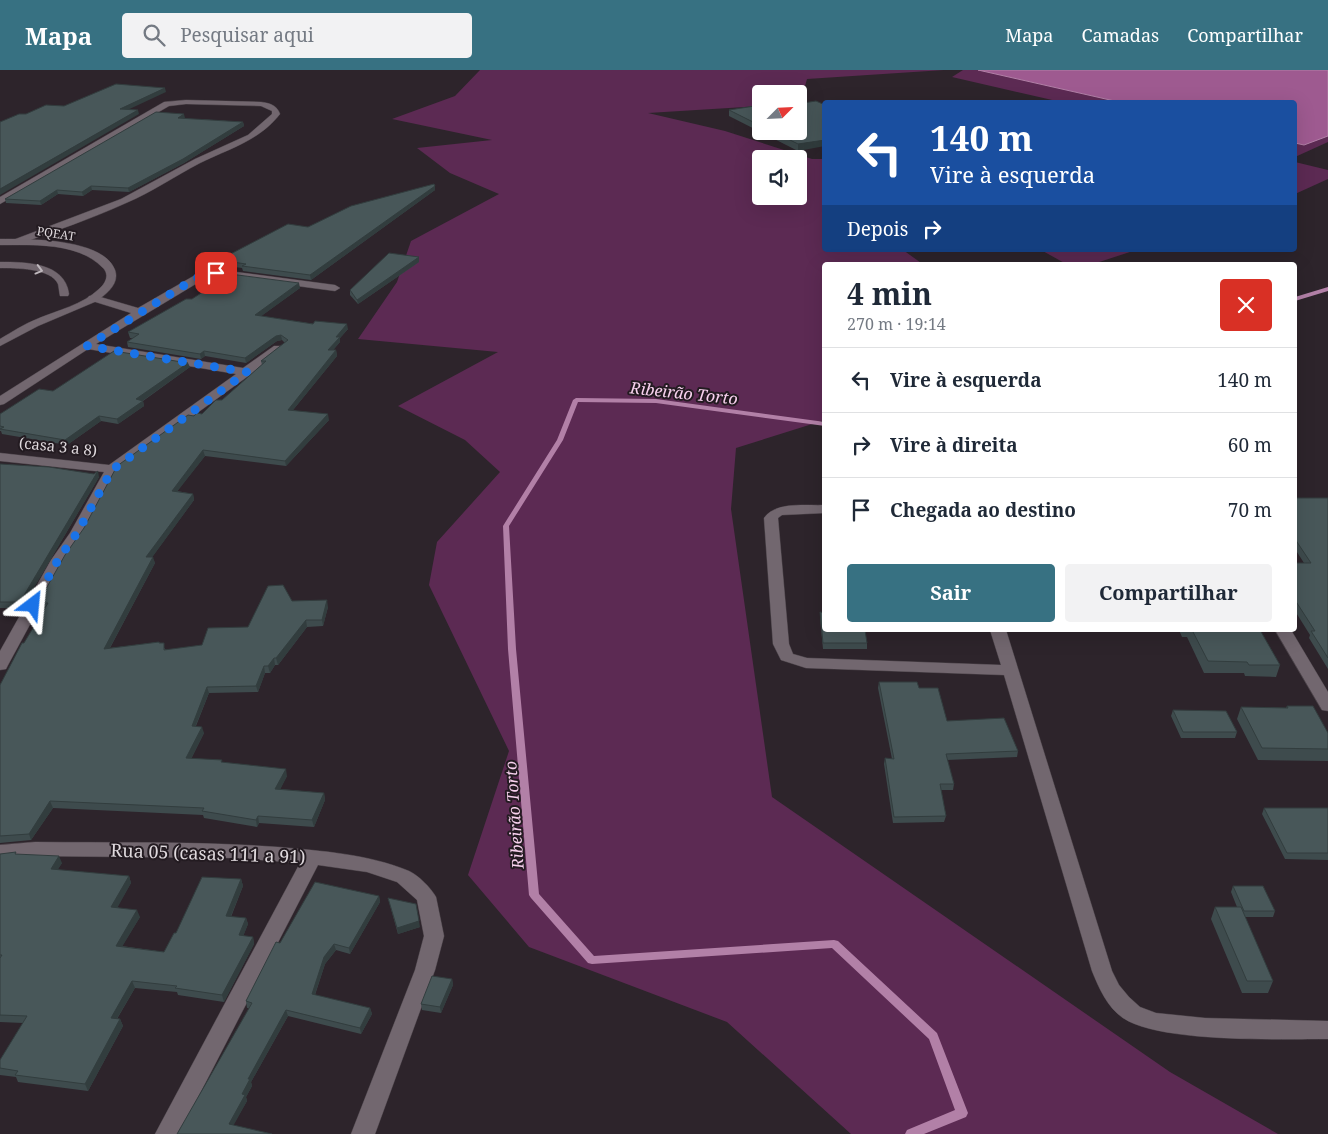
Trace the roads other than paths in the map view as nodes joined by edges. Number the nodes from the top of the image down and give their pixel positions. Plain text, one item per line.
1 (0, 201) edge
2 (0, 242) edge
3 (16, 242) junction
4 (0, 265) edge
5 (335, 288) dead end
6 (64, 294) junction
7 (93, 298) junction
8 (139, 312) junction
9 (33, 324) junction
10 (0, 343) edge
11 (281, 345) edge
12 (87, 346) junction
13 (247, 372) junction
14 (0, 401) edge
15 (0, 457) edge
16 (112, 470) junction
17 (822, 510) edge
18 (999, 632) edge
19 (1284, 632) edge
20 (0, 666) edge
21 (1011, 670) junction
22 (1328, 706) edge
23 (0, 852) edge
24 (313, 857) junction
25 (1328, 1030) edge
26 (167, 1134) edge
27 (363, 1134) edge

1 - 3 street
2 - 3 street, PQEAT
3 - 7 street, PQEAT
4 -> 6 street
5 - 8 street
6 - 7 street
6 - 9 street
7 - 8 street
7 - 9 street
8 - 12 street
9 - 10 street
11 - 13 street
12 - 13 street
12 - 14 street
13 - 16 street
15 - 16 street, (casa 3 a 8)
16 - 20 street
17 - 21 street
18 - 21 street
19 - 22 street
21 - 25 street
23 - 24 street, Rua 05 (casas 111 a 91)
24 - 26 street
24 - 27 street, Rua 05 (casas 111 a 91)

